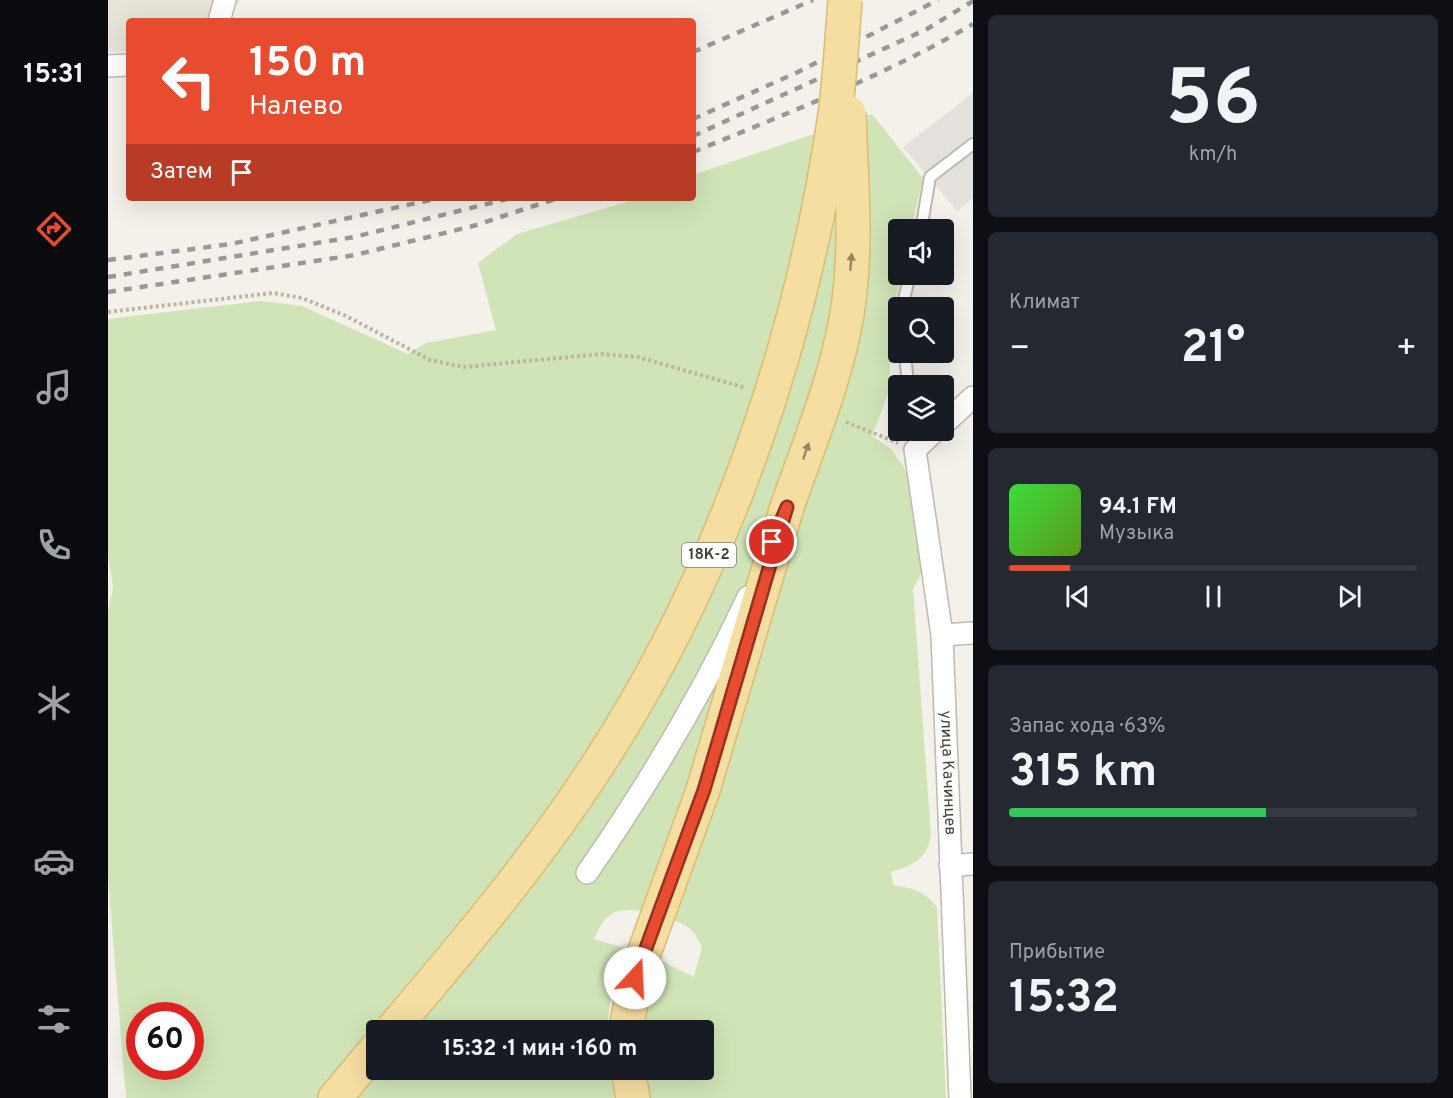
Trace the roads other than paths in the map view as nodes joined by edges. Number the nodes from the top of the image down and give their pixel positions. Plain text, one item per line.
1 (225, 0) edge
2 (846, 0) edge
3 (220, 18) edge
4 (126, 65) edge
5 (108, 66) edge
6 (973, 144) edge
7 (923, 219) edge
8 (973, 398) edge
9 (954, 415) edge
10 (914, 441) edge
11 (787, 507) junction
12 (973, 633) edge
13 (942, 635) junction
14 (973, 864) edge
15 (950, 866) junction
16 (586, 873) dead end
17 (400, 1020) edge
18 (628, 1020) edge
19 (366, 1061) edge
20 (630, 1080) edge
21 (964, 1097) edge
22 (335, 1098) edge
23 (633, 1098) edge

1 - 3 street
11 -> 2 main road, 18К-2, bridge
2 - 17 main road, 18К-2, bridge
4 - 5 street
6 - 7 lane
8 - 9 street
10 - 13 street, улица Качинцев
11 - 16 street
11 - 18 main road, 18К-2
12 - 13 street
13 - 15 street, улица Качинцев
14 - 15 street
15 - 21 street, улица Качинцев
19 - 22 main road
20 - 23 main road

